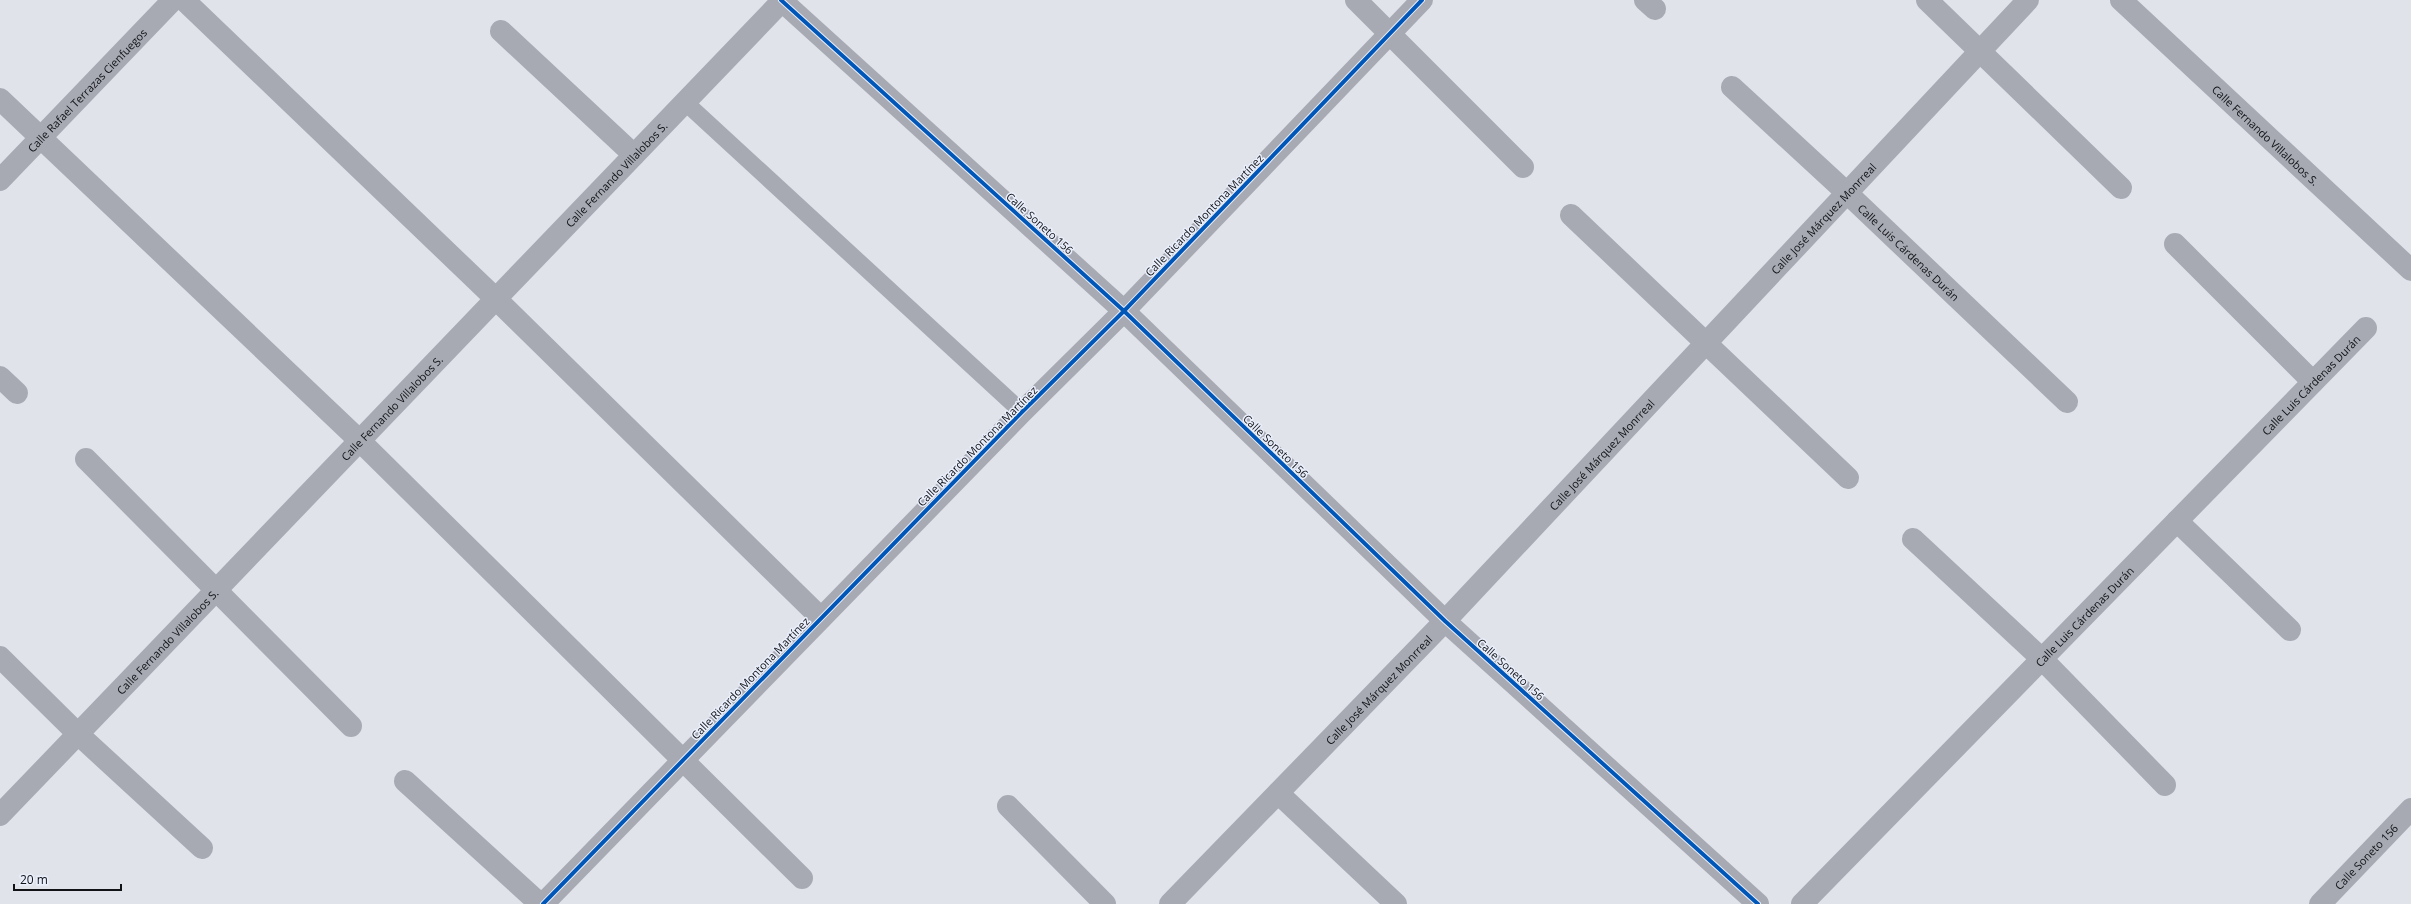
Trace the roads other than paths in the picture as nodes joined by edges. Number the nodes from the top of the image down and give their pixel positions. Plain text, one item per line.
1 (173, 0) edge
2 (184, 0) edge
3 (782, 0) edge
4 (1356, 0) edge
5 (1422, 0) edge
6 (1927, 0) edge
7 (2028, 0) edge
8 (2121, 0) edge
9 (501, 31) dead end
10 (1390, 33) junction
11 (1980, 50) junction
12 (1732, 87) dead end
13 (0, 100) edge
14 (686, 103) junction
15 (41, 137) junction
16 (634, 155) junction
17 (1523, 167) dead end
18 (0, 180) edge
19 (2121, 188) dead end
20 (1847, 193) junction
21 (1570, 215) dead end
22 (2175, 244) dead end
23 (2411, 270) edge
24 (496, 299) junction
25 (1124, 311) junction
26 (2366, 328) dead end
27 (1707, 342) junction
28 (0, 377) edge
29 (2313, 382) junction
30 (17, 393) dead end
31 (2067, 402) dead end
32 (1022, 412) junction
33 (360, 441) junction
34 (86, 459) dead end
35 (1848, 478) dead end
36 (2177, 521) junction
37 (1913, 538) dead end
38 (216, 591) junction
39 (821, 618) junction
40 (1445, 622) junction
41 (2290, 630) dead end
42 (0, 657) edge
43 (2042, 659) junction
44 (351, 726) dead end
45 (78, 734) junction
46 (682, 761) junction
47 (405, 781) dead end
48 (2165, 785) dead end
49 (1278, 793) junction
50 (1008, 806) dead end
51 (2411, 809) edge
52 (0, 815) edge
53 (202, 848) dead end
54 (802, 878) dead end
55 (540, 904) edge
56 (544, 904) edge
57 (1105, 904) edge
58 (1170, 904) edge
59 (1396, 904) edge
60 (1758, 904) edge
61 (1802, 904) edge
62 (2320, 904) edge

1 - 15 street, Calle Rafael Terrazas Cienfuegos
2 - 24 street
3 - 14 street, Calle Fernando Villalobos S.
3 - 25 street, Calle Soneto 156
4 - 10 street
5 - 10 street, Calle Ricardo Montona Martínez
6 - 11 street
7 - 11 street, Calle José Márquez Monrreal
8 - 23 street, Calle Fernando Villalobos S.
9 - 16 street
10 - 17 street
10 - 25 street, Calle Ricardo Montona Martínez
11 - 19 street
11 - 20 street, Calle José Márquez Monrreal
12 - 20 street, Calle Luis Cárdenas Durán
13 - 15 street
14 - 16 street, Calle Fernando Villalobos S.
14 - 32 lane
15 - 18 street, Calle Rafael Terrazas Cienfuegos
15 - 33 street
16 - 24 street, Calle Fernando Villalobos S.
20 - 27 street, Calle José Márquez Monrreal
20 - 31 street, Calle Luis Cárdenas Durán
21 - 27 street
22 - 29 street
24 - 33 street, Calle Fernando Villalobos S.
24 - 39 street
25 - 32 street, Calle Ricardo Montona Martínez
25 - 40 street, Calle Soneto 156
26 - 29 street, Calle Luis Cárdenas Durán
27 - 35 street
27 - 40 street, Calle José Márquez Monrreal
28 - 30 street
29 - 36 street, Calle Luis Cárdenas Durán
32 - 39 street, Calle Ricardo Montona Martínez
33 - 38 street, Calle Fernando Villalobos S.
33 - 46 street
34 - 38 street
36 - 41 street
36 - 43 street, Calle Luis Cárdenas Durán
37 - 43 street
38 - 44 street
38 - 45 street, Calle Fernando Villalobos S.
39 - 46 street, Calle Ricardo Montona Martínez
40 - 49 street, Calle José Márquez Monrreal
40 - 60 street, Calle Soneto 156
42 - 45 street
43 - 48 street
43 - 61 street, Calle Luis Cárdenas Durán
45 - 52 street, Calle Fernando Villalobos S.
45 - 53 street
46 - 54 street
46 - 56 street, Calle Ricardo Montona Martínez
47 - 55 street
49 - 58 street, Calle José Márquez Monrreal
49 - 59 street
50 - 57 street
51 - 62 street, Calle Soneto 156

